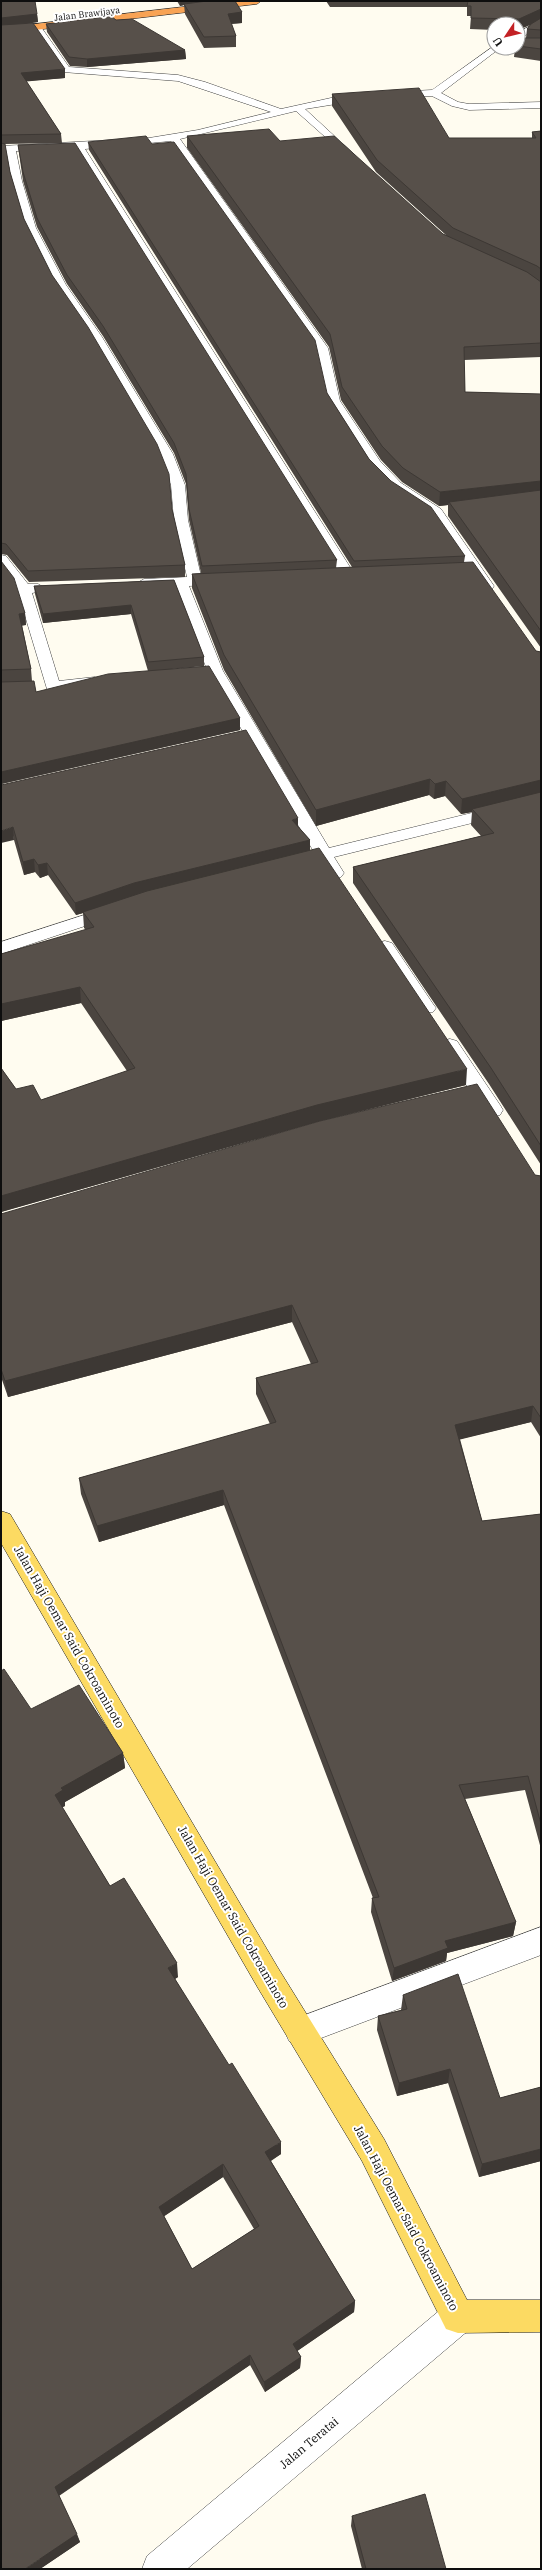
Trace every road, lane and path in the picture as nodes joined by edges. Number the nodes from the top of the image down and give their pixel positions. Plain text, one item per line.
1 (197, 1) edge
2 (257, 1) edge
3 (541, 24) edge
4 (1, 26) edge
5 (36, 26) junction
6 (1, 31) edge
7 (526, 32) edge
8 (486, 55) edge
9 (434, 93) junction
10 (386, 96) edge
11 (371, 97) edge
12 (541, 105) edge
13 (298, 107) junction
14 (280, 112) junction
15 (174, 137) junction
16 (79, 147) junction
17 (6, 149) edge
18 (360, 165) edge
19 (451, 510) edge
20 (436, 512) junction
21 (1, 559) edge
22 (459, 571) edge
23 (475, 571) junction
24 (348, 575) junction
25 (364, 575) edge
26 (333, 576) edge
27 (234, 579) edge
28 (180, 581) junction
29 (195, 581) junction
30 (133, 583) edge
31 (55, 587) edge
32 (24, 589) junction
33 (493, 594) edge
34 (215, 671) junction
35 (168, 675) edge
36 (114, 680) edge
37 (541, 801) edge
38 (322, 854) junction
39 (292, 862) edge
40 (343, 886) edge
41 (127, 906) edge
42 (377, 935) edge
43 (4, 943) edge
44 (481, 1090) junction
45 (458, 1096) edge
46 (501, 1122) edge
47 (1, 1521) edge
48 (541, 1941) edge
49 (300, 2031) junction
50 (458, 2317) junction
51 (540, 2322) edge
52 (160, 2569) edge

1 - 4 highway, Jalan Brawijaya
2 - 5 highway, Jalan Brawijaya
3 - 7 street
5 - 6 highway, Jalan Brawijaya
5 - 14 street
8 - 9 street
9 - 10 street
9 - 12 street
11 - 13 street
13 - 14 street
13 - 18 street
14 - 15 street
15 - 16 street
15 - 20 street
16 - 17 street
16 - 24 street
17 - 29 street
19 - 20 street
20 - 23 street
21 - 32 street
22 - 23 street
23 - 33 street
24 - 25 street
24 - 26 street
27 - 29 street
28 - 29 street
28 - 30 street
28 - 34 street
31 - 32 street
32 - 36 street
34 - 35 street
34 - 38 street
37 - 38 street
38 - 39 street
38 - 40 street
41 - 43 street
42 - 44 street
44 - 45 street
44 - 46 street
47 - 49 main road, Jalan Haji Oemar Said Cokroaminoto
48 - 49 street
49 - 50 main road, Jalan Haji Oemar Said Cokroaminoto
50 - 51 main road
50 - 52 street, Jalan Teratai

